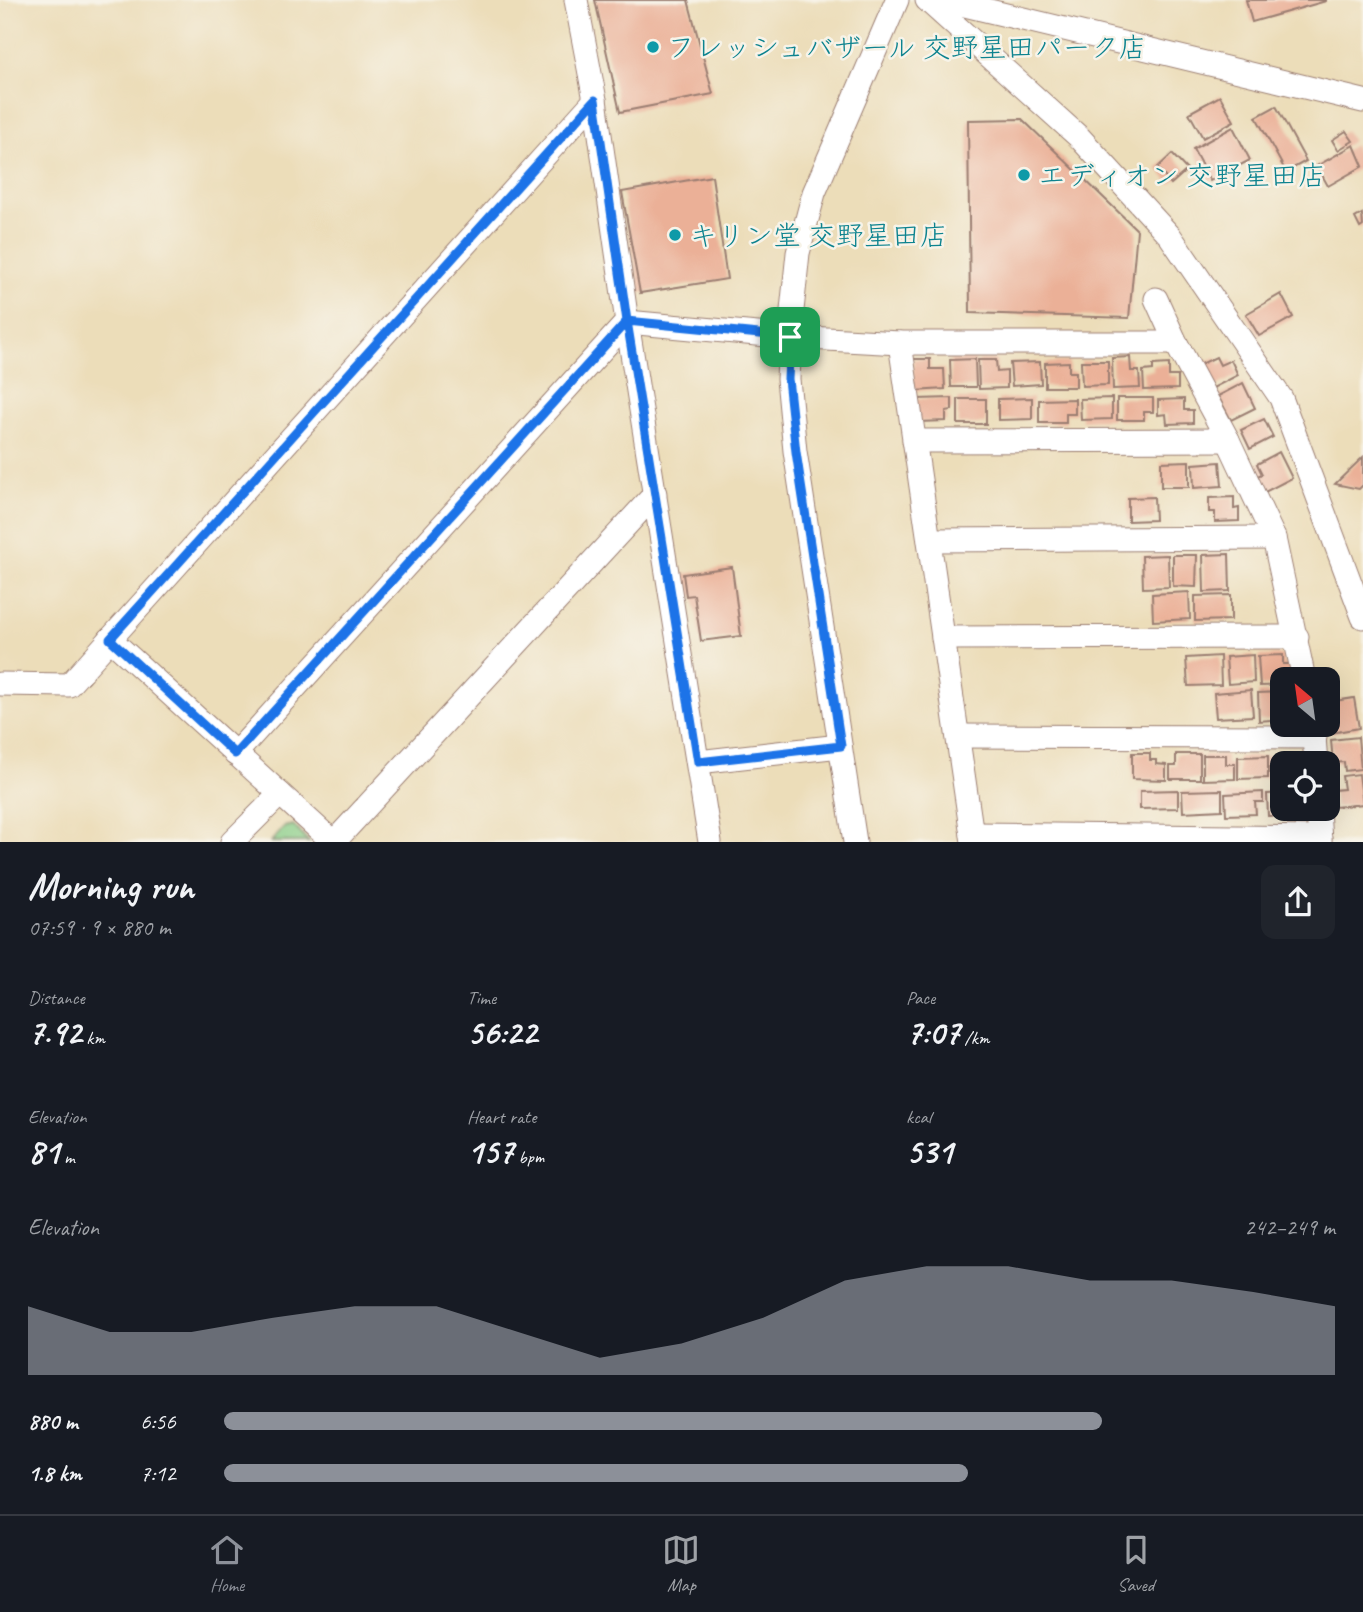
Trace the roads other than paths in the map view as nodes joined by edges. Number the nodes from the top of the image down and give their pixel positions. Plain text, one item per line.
1 (576, 0) edge
2 (897, 0) edge
3 (927, 0) edge
4 (944, 0) edge
5 (595, 100) junction
6 (1363, 101) edge
7 (1156, 299) dead end
8 (627, 321) junction
9 (790, 337) junction
10 (900, 343) junction
11 (1176, 343) junction
12 (1228, 440) junction
13 (914, 441) junction
14 (655, 494) junction
15 (1274, 538) junction
16 (929, 540) junction
17 (1363, 617) edge
18 (1297, 637) junction
19 (943, 638) junction
20 (110, 639) junction
21 (1302, 667) edge
22 (0, 684) edge
23 (1270, 732) edge
24 (958, 736) junction
25 (841, 746) junction
26 (235, 754) junction
27 (698, 762) junction
28 (280, 794) junction
29 (1319, 821) edge
30 (973, 838) edge
31 (1320, 840) edge
32 (232, 842) edge
33 (333, 842) edge
34 (710, 842) edge
35 (855, 842) edge

1 - 5 street
2 - 9 street
3 - 17 street
4 - 6 street
5 - 8 street
5 - 20 street
7 - 11 street
8 - 9 street
8 - 14 street
8 - 26 street
9 - 10 street
9 - 25 street
10 - 11 street
10 - 13 street
11 - 12 street
12 - 13 street
12 - 15 street
13 - 16 street
14 - 27 street
14 - 33 street
15 - 16 street
15 - 18 street
16 - 19 street
18 - 19 street
18 - 21 street
19 - 24 street
20 - 22 street
20 - 26 street
23 - 24 street
24 - 30 street
25 - 27 street
25 - 35 street
26 - 28 street
27 - 34 street
28 - 32 street
28 - 33 street
29 - 31 street
30 - 31 street

